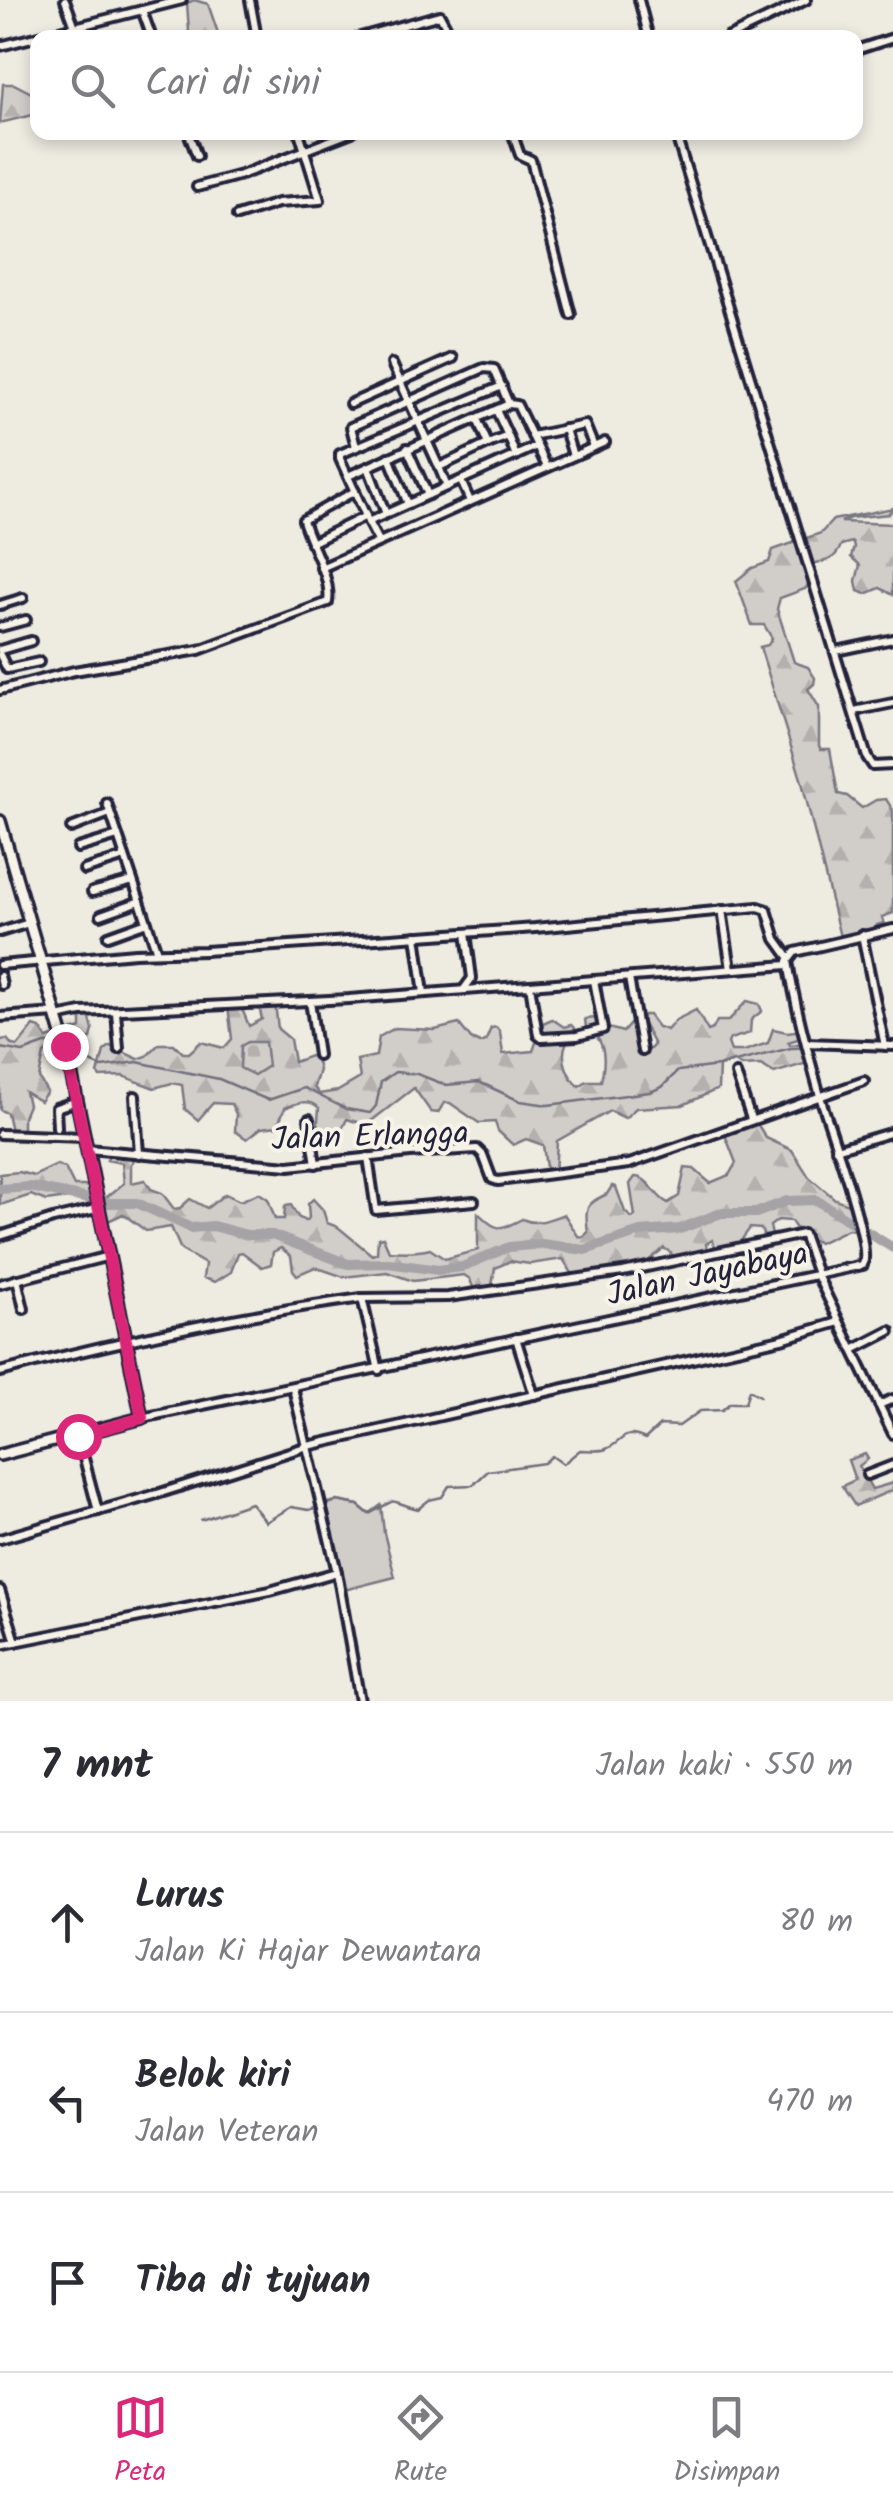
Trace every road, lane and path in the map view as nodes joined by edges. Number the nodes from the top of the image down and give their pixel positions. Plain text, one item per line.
1 (64, 0) edge
2 (182, 0) edge
3 (250, 0) edge
4 (806, 0) edge
5 (642, 1) edge
6 (142, 10) junction
7 (75, 27) junction
8 (63, 30) edge
9 (149, 30) edge
10 (256, 30) edge
11 (387, 30) edge
12 (448, 30) edge
13 (647, 30) edge
14 (744, 30) edge
15 (30, 38) edge
16 (893, 38) edge
17 (0, 46) edge
18 (863, 48) edge
19 (191, 140) edge
20 (302, 140) edge
21 (331, 140) edge
22 (515, 140) edge
23 (677, 140) edge
24 (305, 150) junction
25 (198, 156) dead end
26 (196, 187) dead end
27 (237, 216) dead end
28 (571, 315) dead end
29 (452, 358) dead end
30 (392, 364) dead end
31 (400, 381) junction
32 (502, 386) junction
33 (409, 401) junction
34 (350, 404) dead end
35 (509, 404) junction
36 (496, 410) junction
37 (476, 419) junction
38 (418, 421) junction
39 (565, 428) junction
40 (508, 436) junction
41 (532, 436) junction
42 (426, 440) junction
43 (605, 442) dead end
44 (488, 444) junction
45 (356, 446) junction
46 (537, 446) junction
47 (594, 447) junction
48 (407, 448) junction
49 (516, 456) junction
50 (574, 456) junction
51 (389, 457) junction
52 (368, 467) junction
53 (439, 467) junction
54 (547, 467) junction
55 (348, 476) junction
56 (461, 481) junction
57 (448, 487) junction
58 (356, 491) junction
59 (428, 495) junction
60 (470, 501) junction
61 (408, 504) junction
62 (386, 514) junction
63 (367, 519) junction
64 (378, 541) junction
65 (311, 543) junction
66 (322, 568) junction
67 (23, 598) dead end
68 (0, 605) edge
69 (26, 620) dead end
70 (0, 627) edge
71 (893, 638) edge
72 (31, 642) dead end
73 (835, 651) junction
74 (0, 652) edge
75 (39, 662) dead end
76 (0, 690) edge
77 (893, 703) edge
78 (854, 711) junction
79 (893, 764) edge
80 (106, 803) dead end
81 (110, 813) junction
82 (0, 821) edge
83 (71, 828) dead end
84 (118, 836) junction
85 (78, 848) dead end
86 (125, 857) junction
87 (84, 870) dead end
88 (133, 880) junction
89 (92, 892) dead end
90 (140, 900) junction
91 (722, 910) junction
92 (101, 914) dead end
93 (147, 922) junction
94 (29, 923) junction
95 (893, 929) edge
96 (0, 932) edge
97 (466, 934) junction
98 (108, 936) dead end
99 (416, 936) junction
100 (862, 936) junction
101 (157, 952) junction
102 (40, 960) junction
103 (788, 961) junction
104 (0, 965) edge
105 (731, 969) junction
106 (0, 976) edge
107 (629, 978) junction
108 (594, 980) junction
109 (530, 984) junction
110 (2, 985) dead end
111 (464, 989) junction
112 (424, 994) junction
113 (310, 1001) junction
114 (116, 1012) junction
115 (57, 1015) junction
116 (0, 1017) edge
117 (889, 1046) edge
118 (807, 1047) junction
119 (119, 1049) dead end
120 (642, 1051) dead end
121 (318, 1055) dead end
122 (736, 1074) dead end
123 (864, 1081) dead end
124 (820, 1095) junction
125 (135, 1096) dead end
126 (78, 1101) junction
127 (309, 1119) dead end
128 (751, 1119) junction
129 (57, 1127) dead end
130 (893, 1132) edge
131 (0, 1134) edge
132 (84, 1137) junction
133 (87, 1148) junction
134 (836, 1148) junction
135 (139, 1154) junction
136 (368, 1157) junction
137 (316, 1164) junction
138 (474, 1201) dead end
139 (99, 1202) junction
140 (0, 1236) edge
141 (110, 1256) junction
142 (818, 1276) junction
143 (17, 1279) junction
144 (0, 1284) edge
145 (362, 1298) junction
146 (24, 1309) dead end
147 (839, 1322) junction
148 (890, 1332) dead end
149 (516, 1338) junction
150 (124, 1340) junction
151 (852, 1350) junction
152 (379, 1370) junction
153 (0, 1372) edge
154 (293, 1388) junction
155 (534, 1395) junction
156 (893, 1400) edge
157 (879, 1405) junction
158 (142, 1418) junction
159 (893, 1434) edge
160 (78, 1436) junction
161 (308, 1446) junction
162 (0, 1455) edge
163 (893, 1465) edge
164 (867, 1475) dead end
165 (98, 1511) junction
166 (0, 1539) edge
167 (337, 1572) junction
168 (0, 1590) edge
169 (16, 1642) junction
170 (0, 1645) edge
171 (360, 1701) edge

1 - 7 street
2 - 6 street
3 - 10 street
4 - 14 street
5 - 13 street
6 - 7 street
6 - 9 street
7 - 8 street
11 - 12 street
15 - 17 street
16 - 18 street
19 - 25 street
20 - 24 street
21 - 24 street
22 - 28 street
23 - 73 street
24 - 26 street
24 - 27 street
29 - 31 street
30 - 31 street
31 - 33 street
31 - 34 street
32 - 33 street
32 - 35 street
32 - 38 street
33 - 38 street
33 - 45 street
35 - 36 street
35 - 41 street
36 - 37 street
36 - 40 street
37 - 42 street
37 - 44 street
38 - 42 street
38 - 45 street
39 - 41 street
39 - 47 street
39 - 50 street
40 - 44 street
40 - 49 street
41 - 46 street
42 - 48 street
42 - 53 street
43 - 47 street
44 - 53 street
45 - 55 street
46 - 49 street
46 - 54 street
47 - 50 street
48 - 51 street
48 - 59 street
49 - 56 street
50 - 54 street
51 - 52 street
51 - 61 street
52 - 55 street
52 - 62 street
53 - 57 street
54 - 60 street
55 - 58 street
56 - 57 street
56 - 60 street
57 - 59 street
58 - 63 street
58 - 65 street
59 - 61 street
60 - 64 street
61 - 62 street
62 - 63 street
63 - 64 street
63 - 65 street
64 - 66 street
65 - 66 street
66 - 76 street
67 - 68 street
69 - 70 street
71 - 73 street
72 - 74 street
73 - 78 street
74 - 75 street
77 - 78 street
78 - 79 street
80 - 81 street
81 - 83 street
81 - 84 street
82 - 94 main road
84 - 85 street
84 - 86 street
86 - 87 street
86 - 88 street
88 - 89 street
88 - 90 street
90 - 92 street
90 - 93 street
91 - 97 street
91 - 103 street, Jalan Jayabaya
91 - 105 street
93 - 98 street
93 - 101 street
94 - 96 street
94 - 102 main road
95 - 100 street
97 - 99 street
97 - 111 street
99 - 101 street
99 - 112 street
100 - 103 street
100 - 117 street
101 - 102 street
102 - 104 street
102 - 115 main road
103 - 105 street
103 - 118 street, Jalan Jayabaya
105 - 107 street
106 - 110 street
107 - 108 street
107 - 120 street
108 - 109 street
108 - 109 street
109 - 111 street
111 - 112 street
112 - 113 street
113 - 114 street
113 - 121 street
114 - 115 street
114 - 119 street
115 - 116 street
115 - 126 main road
117 - 118 street
118 - 124 street, Jalan Jayabaya
122 - 128 street
123 - 124 street, Jalan Erlangga
124 - 128 street, Jalan Erlangga
124 - 134 street, Jalan Jayabaya
125 - 135 street
126 - 129 street
126 - 132 main road
127 - 137 street
128 - 136 street, Jalan Erlangga
130 - 134 street
131 - 132 street
132 - 133 main road
133 - 135 street, Jalan Erlangga
133 - 139 main road
134 - 142 street, Jalan Jayabaya
135 - 137 street, Jalan Erlangga
136 - 137 street, Jalan Erlangga
136 - 138 street
139 - 140 street
139 - 141 main road
141 - 143 street
141 - 150 main road
142 - 145 street
142 - 147 street
142 - 149 street, Jalan Jayabaya
143 - 144 street
143 - 146 street
145 - 150 street
145 - 152 street
147 - 151 street
147 - 155 street
148 - 151 street
149 - 152 street, Jalan Jayabaya
149 - 155 street
150 - 153 street
150 - 158 main road
151 - 157 street
152 - 154 street, Jalan Jayabaya
154 - 158 street, Jalan Jayabaya
154 - 161 street
155 - 161 street
156 - 157 street
157 - 159 street
158 - 160 main road
160 - 162 main road
160 - 165 street
161 - 165 street
161 - 167 street
163 - 164 street
165 - 166 street
167 - 169 street
167 - 171 street
168 - 169 street
169 - 170 street

